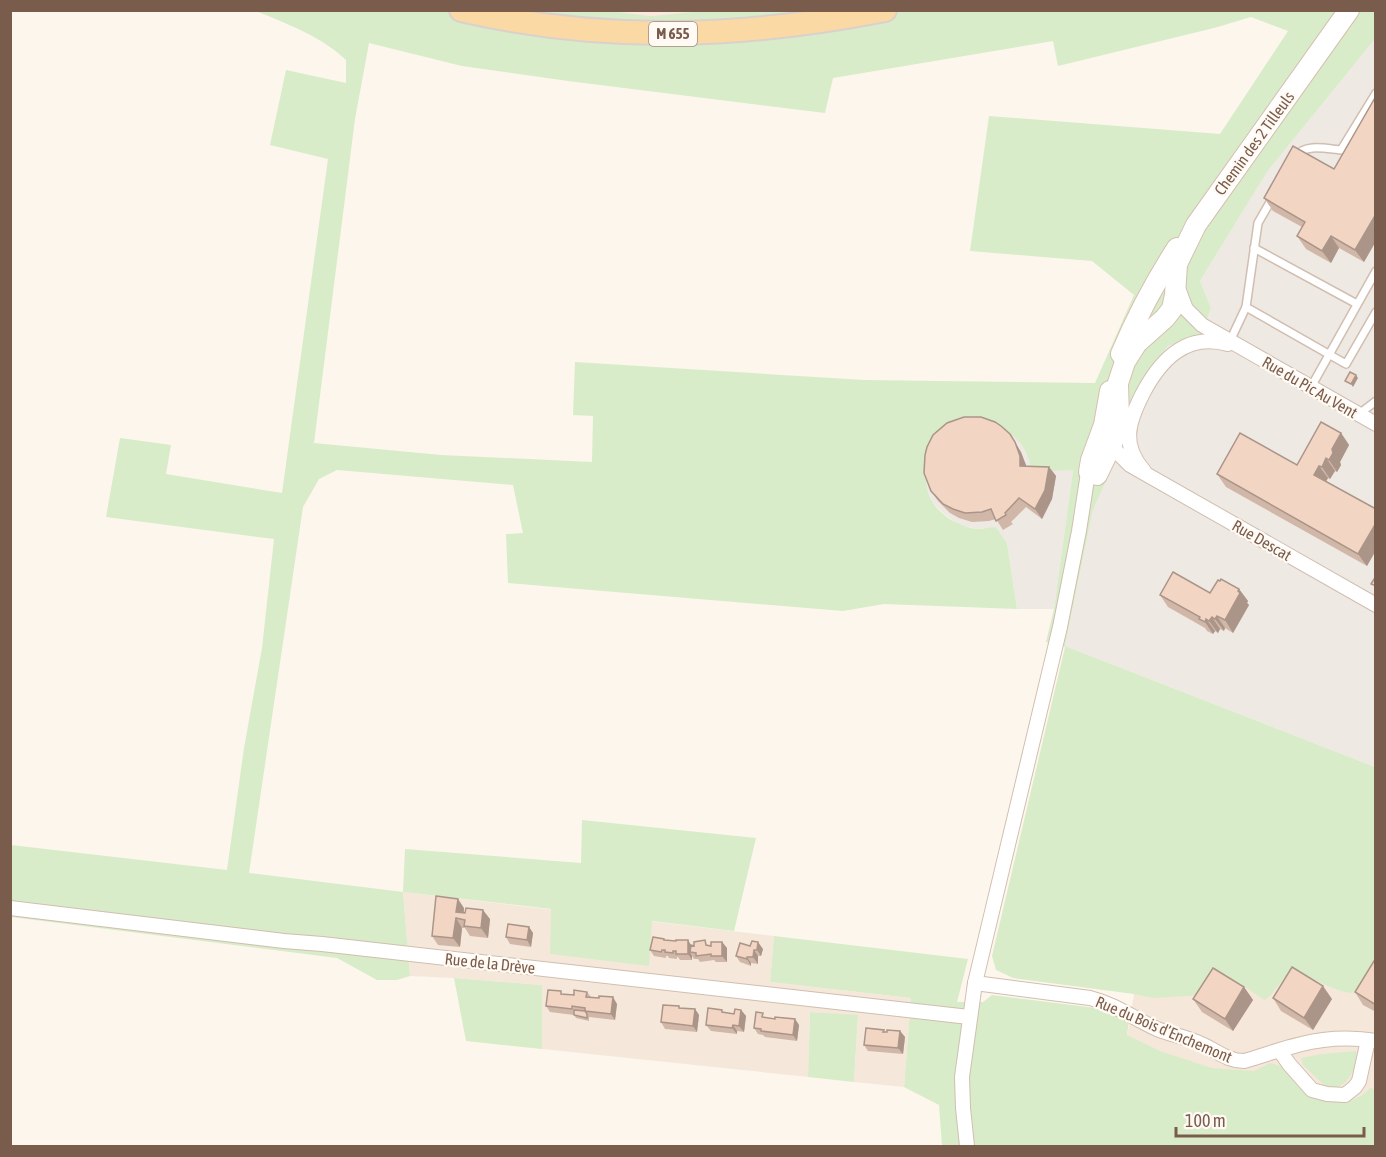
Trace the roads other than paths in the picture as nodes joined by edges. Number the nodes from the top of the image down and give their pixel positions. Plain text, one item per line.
1 (461, 10) edge
2 (885, 10) edge
3 (1349, 10) edge
4 (1376, 93) edge
5 (1294, 162) edge
6 (1276, 192) edge
7 (1196, 225) junction
8 (1254, 248) junction
9 (1376, 271) edge
10 (1179, 298) junction
11 (1357, 304) junction
12 (1142, 306) junction
13 (1246, 307) junction
14 (1376, 312) edge
15 (1230, 341) junction
16 (1245, 350) junction
17 (1329, 355) junction
18 (1311, 387) junction
19 (1139, 401) joint
20 (1376, 401) edge
21 (1359, 414) junction
22 (1106, 417) junction
23 (1376, 424) edge
24 (1112, 444) junction
25 (1093, 474) junction
26 (1148, 476) junction
27 (1376, 605) edge
28 (10, 908) edge
29 (975, 983) junction
30 (969, 1017) junction
31 (1372, 1040) edge
32 (1280, 1051) junction
33 (966, 1146) edge

1 - 2 main road, M 655
3 - 7 street, Chemin des 2 Tilleuls
4 - 5 lane
6 - 8 lane
7 - 10 street, Chemin des 2 Tilleuls
7 - 12 street
8 - 11 lane
8 - 13 lane
9 - 11 lane
10 - 12 street
10 - 15 street, Rue du Pic Au Vent
10 - 24 street
11 - 17 lane
12 - 22 street
13 - 15 lane
13 - 17 lane
14 - 17 lane
15 - 16 street, Rue du Pic Au Vent
16 - 18 street, Rue du Pic Au Vent
16 - 19 street, Rue du Pic Au Vent
17 - 18 lane
18 - 21 street, Rue du Pic Au Vent
19 - 26 street, Rue Descat
20 - 21 lane
21 - 23 street, Rue du Pic Au Vent
22 - 24 street, Rue Descat
22 - 25 street
24 - 25 street
24 - 26 street, Rue Descat
25 - 29 street
26 - 27 street, Rue Descat
28 - 30 street, Rue de la Drève
29 - 30 street
29 - 32 street, Rue du Bois d’Enchemont
30 - 33 street
31 - 32 street, Rue du Bois d’Enchemont
31 - 32 street, Rue du Bois d’Enchemont

